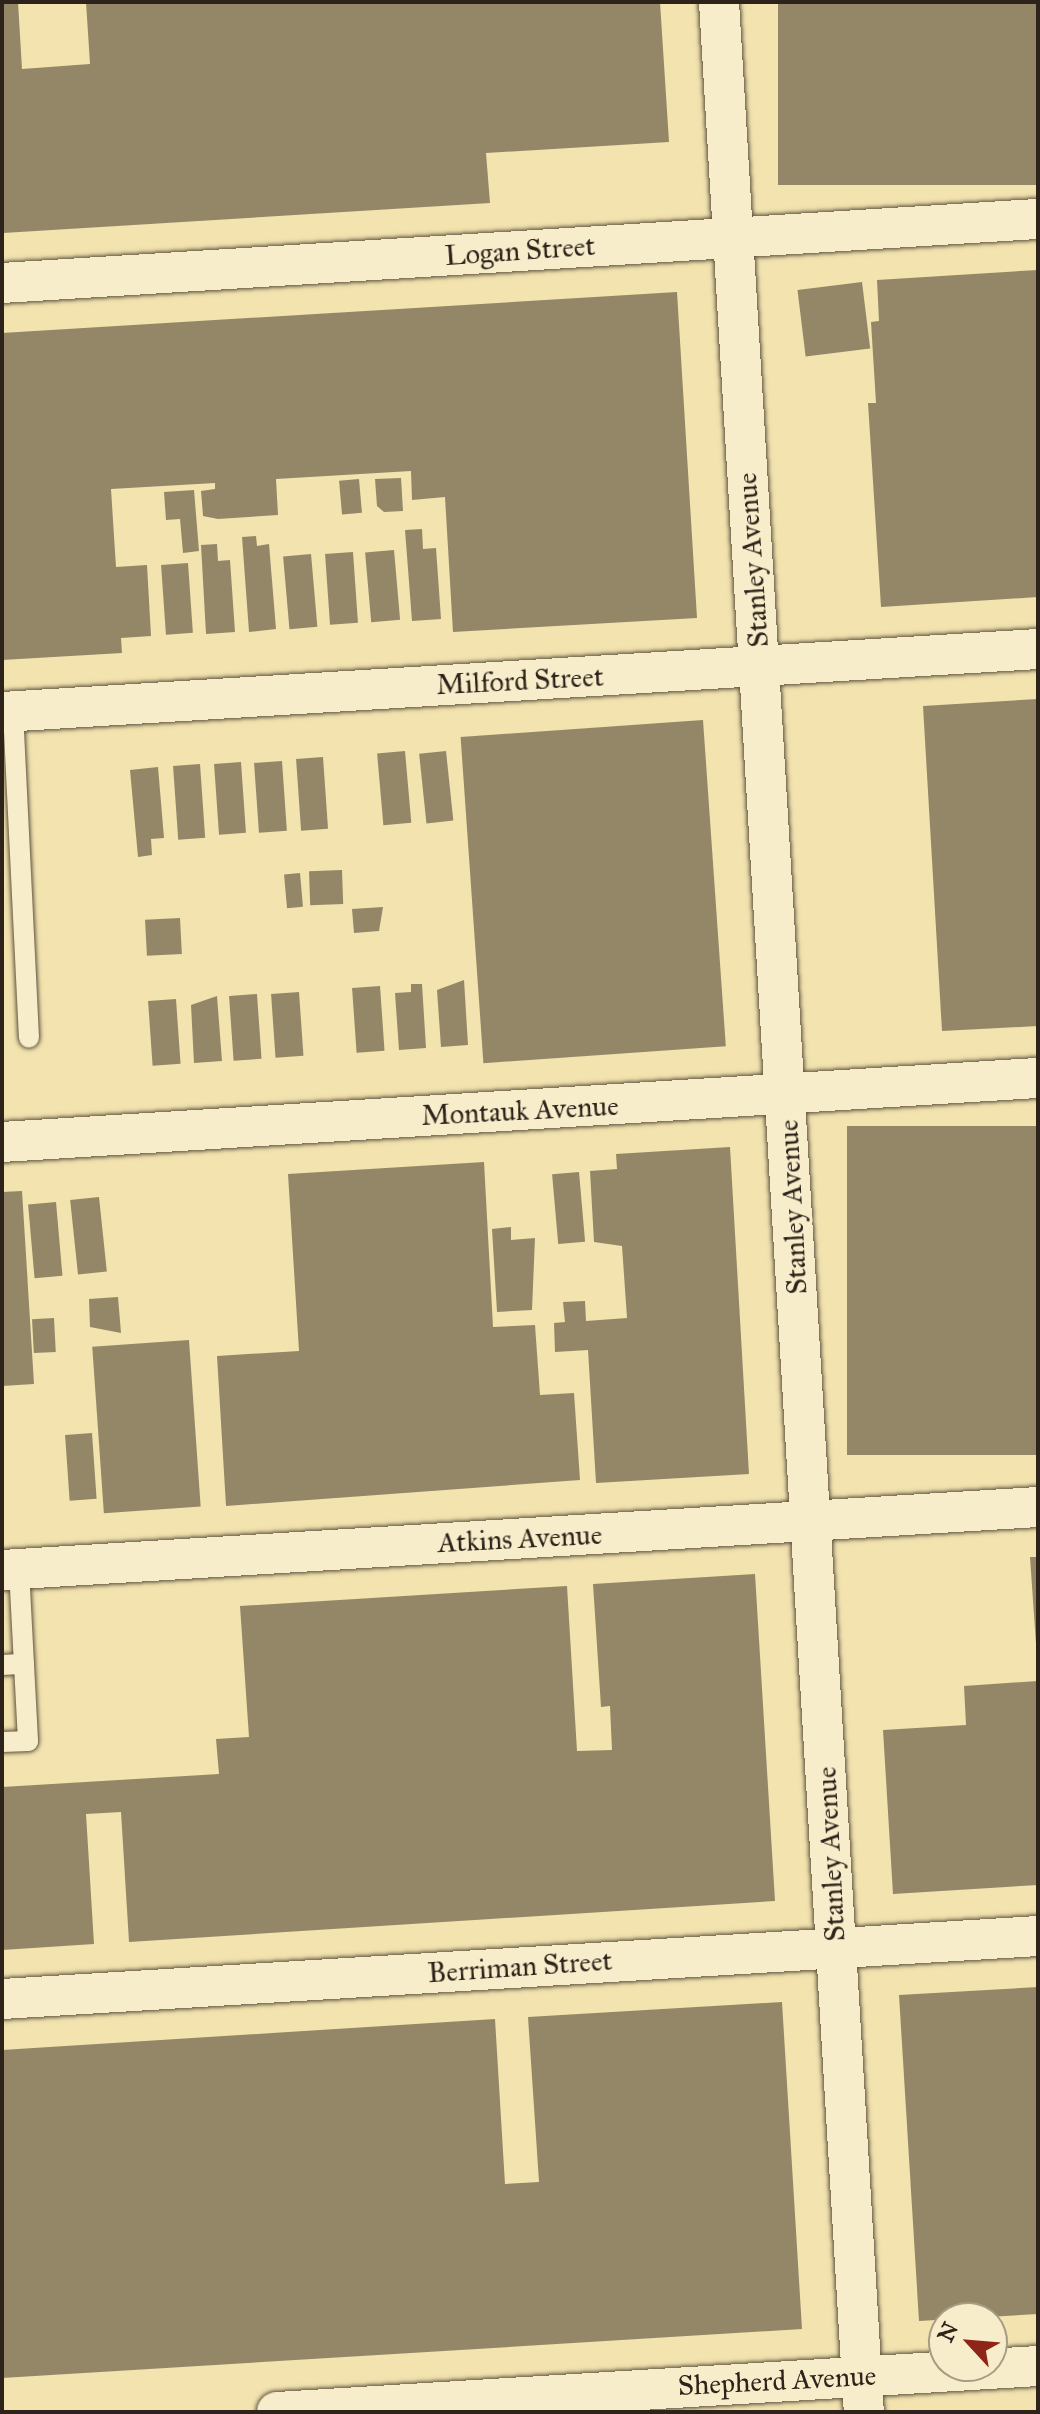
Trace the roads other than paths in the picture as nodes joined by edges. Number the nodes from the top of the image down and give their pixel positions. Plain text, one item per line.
1 (719, 2) edge
2 (1038, 219) edge
3 (733, 238) junction
4 (2, 283) edge
5 (1038, 649) edge
6 (759, 666) junction
7 (8, 712) edge
8 (29, 1038) dead end
9 (1038, 1078) edge
10 (786, 1095) junction
11 (2, 1142) edge
12 (1038, 1507) edge
13 (811, 1521) junction
14 (11, 1570) edge
15 (24, 1664) junction
16 (2, 1665) edge
17 (2, 1742) edge
18 (1038, 1936) edge
19 (836, 1948) junction
20 (2, 1999) edge
21 (1038, 2366) edge
22 (863, 2394) edge
23 (277, 2412) edge

1 - 3 street, Stanley Avenue
2 - 3 street, Logan Street
3 - 4 street, Logan Street
3 - 6 street, Stanley Avenue
5 - 6 street, Milford Street
6 - 7 street, Milford Street
6 - 10 street, Stanley Avenue
7 - 8 lane
9 - 10 street, Montauk Avenue
10 - 11 street, Montauk Avenue
10 - 13 street, Stanley Avenue
12 - 13 street, Atkins Avenue
13 - 14 street, Atkins Avenue
13 - 19 street, Stanley Avenue
14 - 15 lane
15 - 16 lane
15 - 17 lane
18 - 19 street, Berriman Street
19 - 20 street, Berriman Street
19 - 22 street, Stanley Avenue
21 - 22 street, Shepherd Avenue
22 - 23 street, Shepherd Avenue

